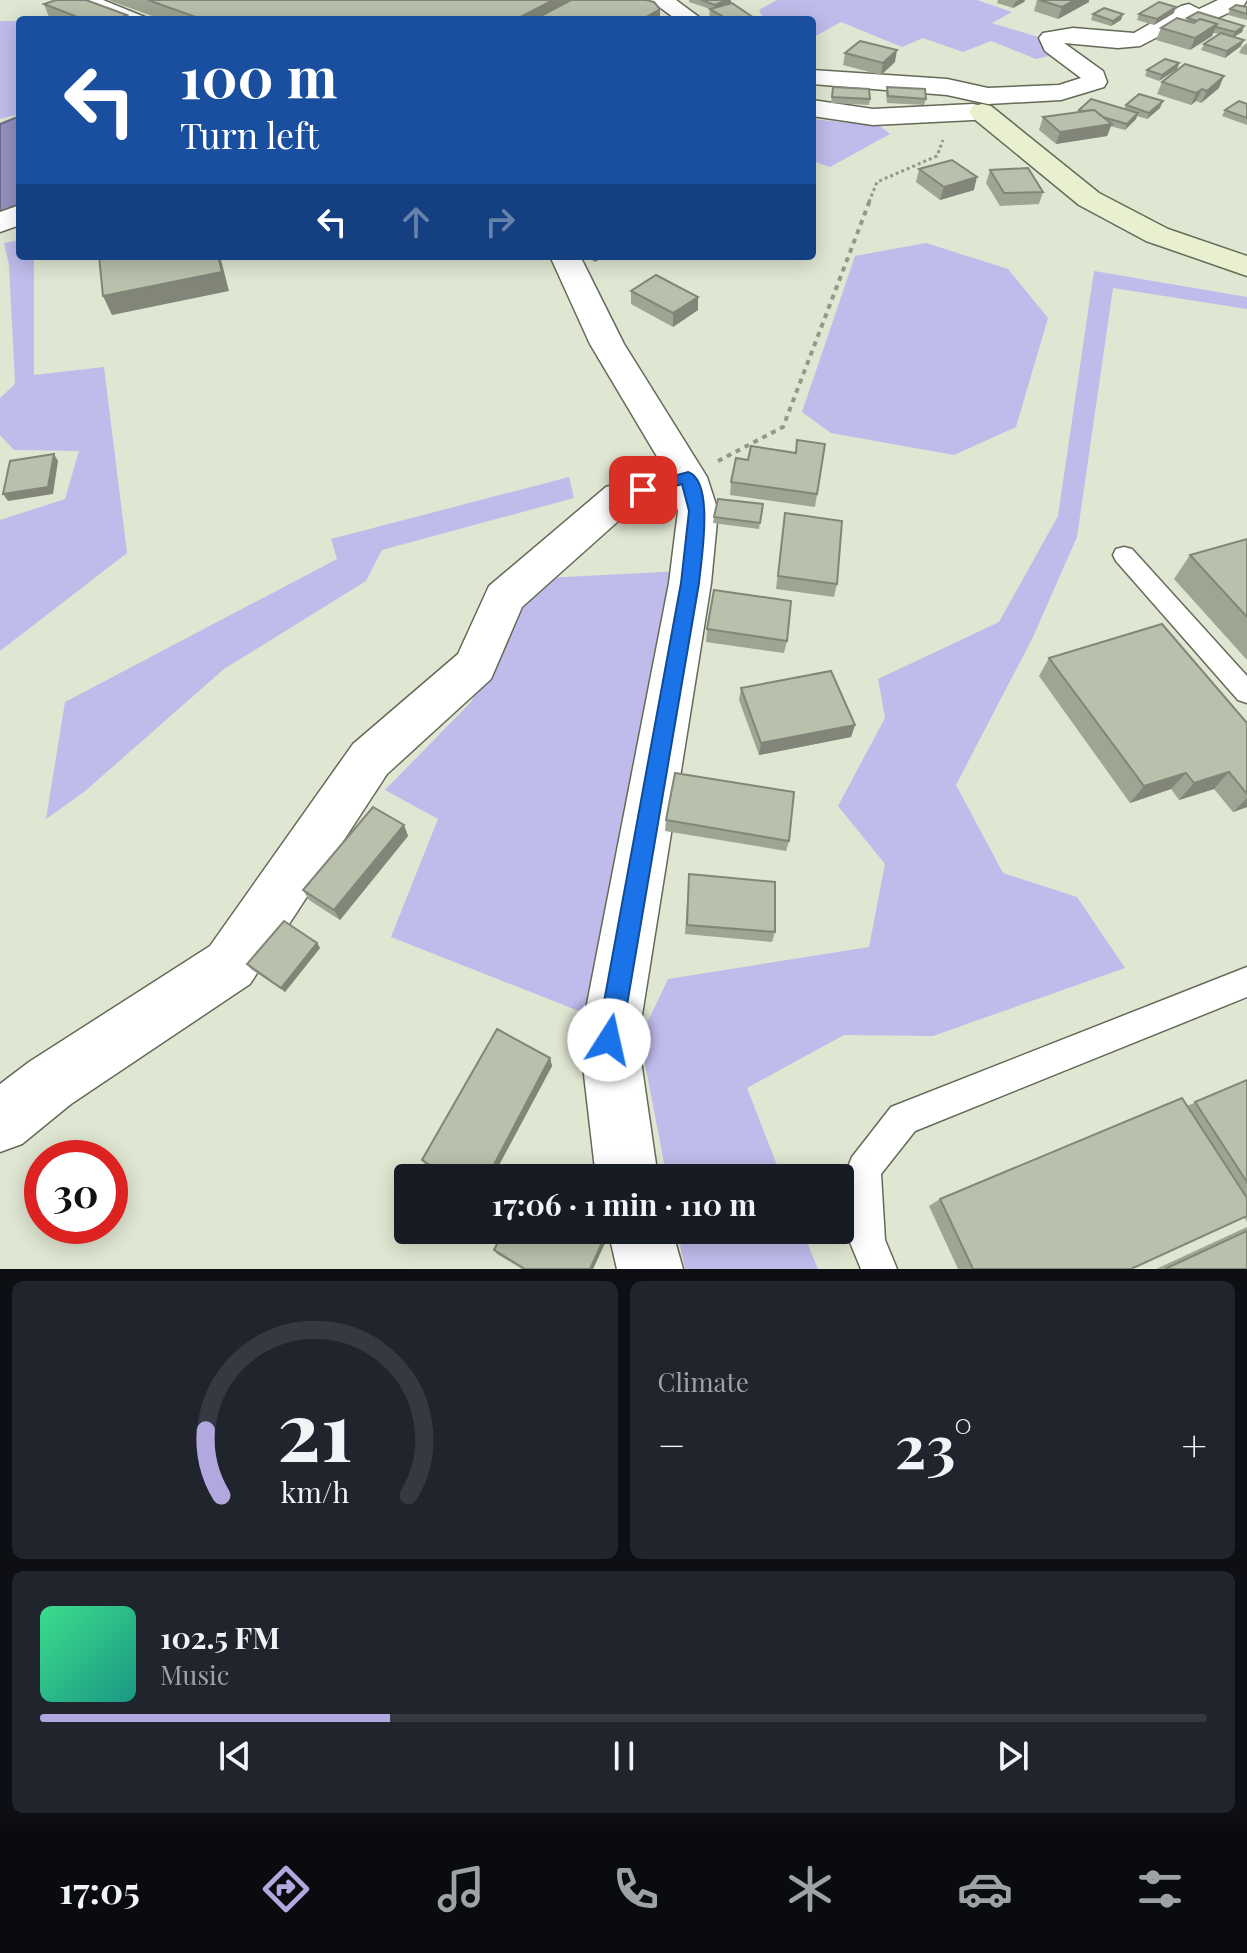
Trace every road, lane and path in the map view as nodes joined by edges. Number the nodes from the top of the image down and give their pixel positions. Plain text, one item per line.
1 (92, 0) edge
2 (661, 0) edge
3 (1161, 4) edge
4 (1234, 11) edge
5 (1196, 13) junction
6 (135, 16) edge
7 (686, 16) edge
8 (816, 77) edge
9 (975, 107) junction
10 (816, 109) edge
11 (567, 260) edge
12 (1247, 267) edge
13 (688, 477) junction
14 (1124, 555) dead end
15 (1247, 693) edge
16 (1247, 982) edge
17 (0, 1122) edge
18 (625, 1164) edge
19 (644, 1244) edge
20 (650, 1269) edge
21 (879, 1269) edge

1 - 6 lane
2 - 7 street
3 - 5 street
4 - 5 street
5 - 9 street
8 - 9 street
9 - 10 street
9 - 12 street
9 - 13 path
11 - 13 street
13 - 17 street
13 - 18 street
14 - 15 lane
16 - 21 lane
19 - 20 street

